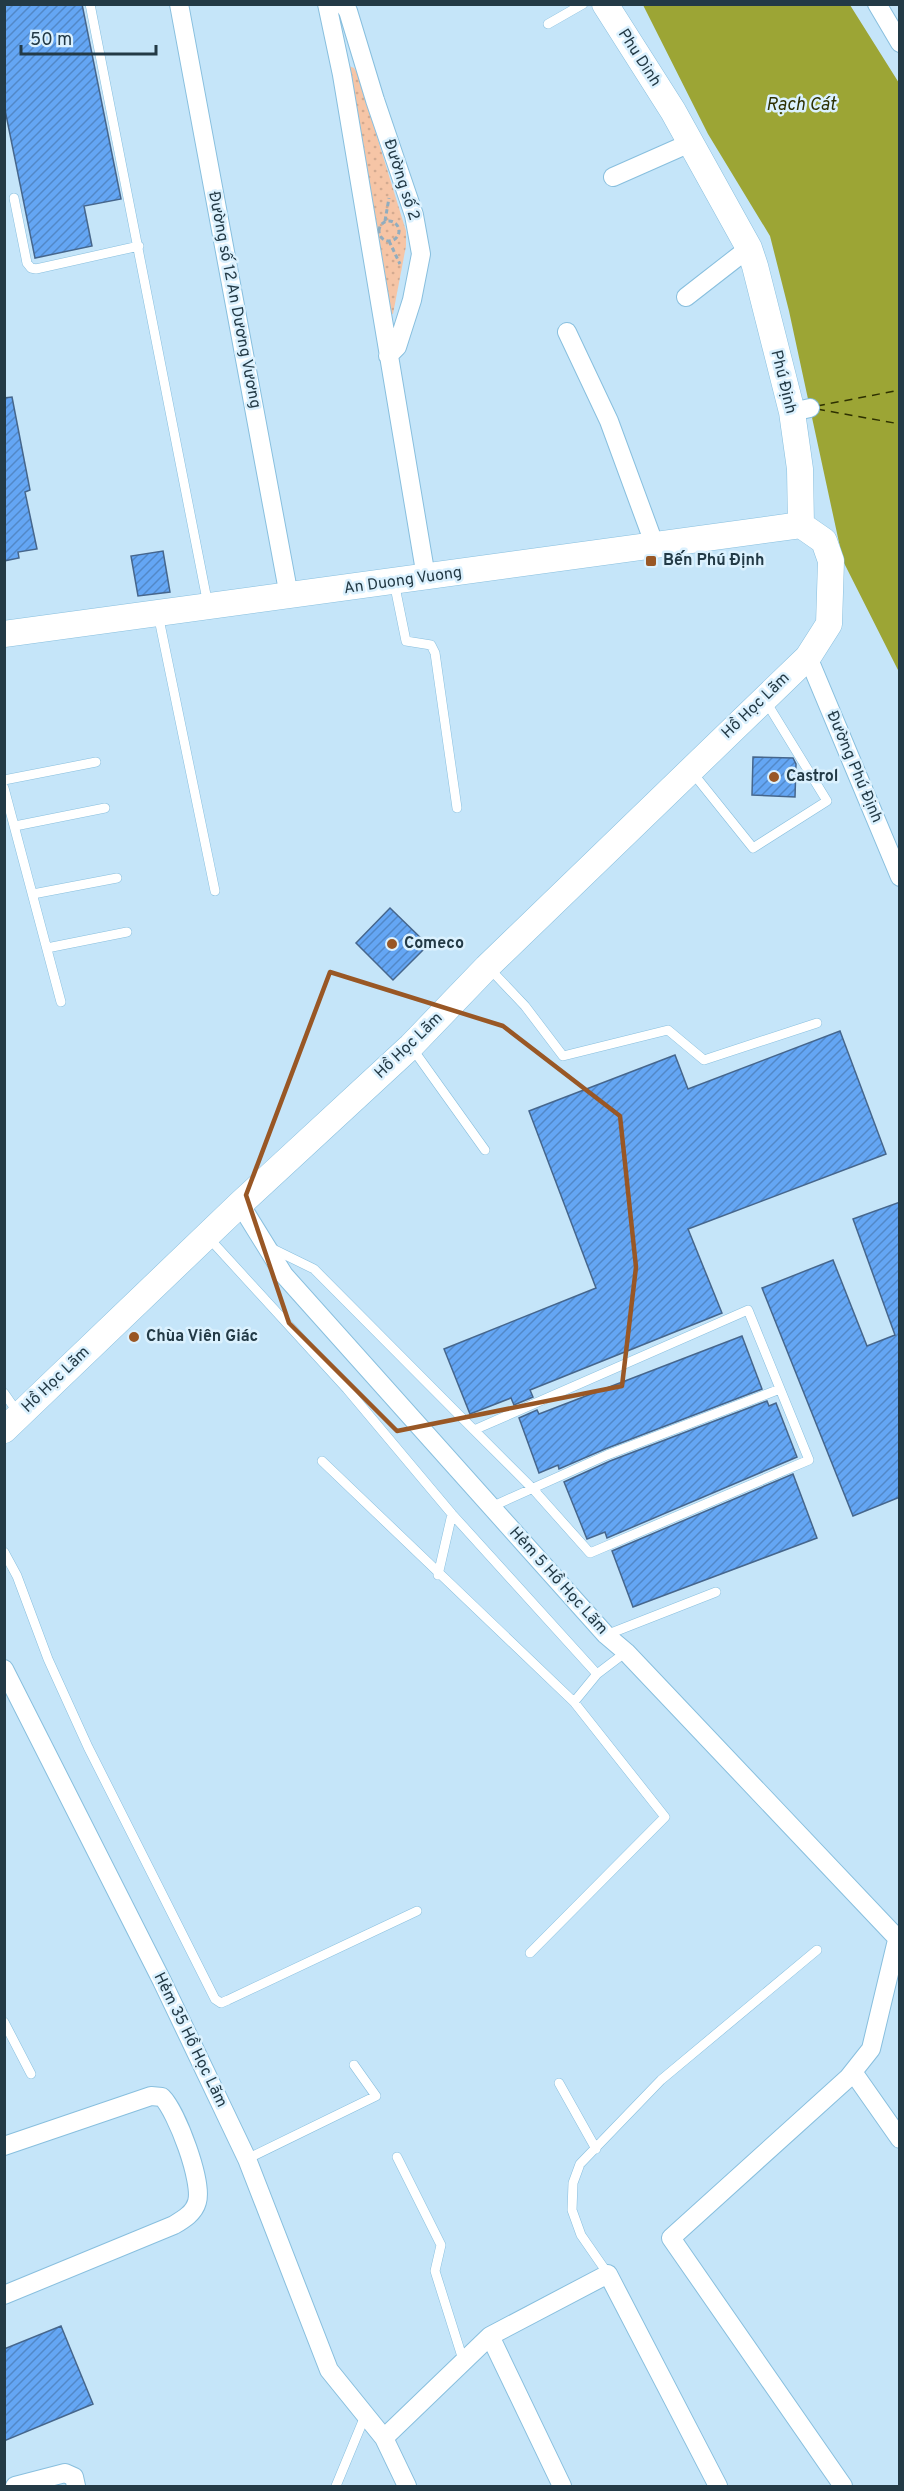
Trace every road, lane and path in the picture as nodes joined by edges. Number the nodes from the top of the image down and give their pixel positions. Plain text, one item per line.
1 (90, 4) edge
2 (179, 4) edge
3 (327, 4) edge
4 (343, 4) edge
5 (583, 4) edge
6 (605, 4) edge
7 (877, 4) edge
8 (548, 24) dead end
9 (900, 43) edge
10 (690, 143) junction
11 (613, 177) dead end
12 (14, 198) dead end
13 (395, 224) joint
14 (139, 246) junction
15 (749, 248) junction
16 (686, 297) dead end
17 (567, 332) dead end
18 (388, 356) junction
19 (801, 525) junction
20 (655, 546) junction
21 (426, 578) junction
22 (394, 582) junction
23 (290, 596) junction
24 (209, 607) junction
25 (158, 614) junction
26 (4, 634) edge
27 (808, 657) junction
28 (764, 697) junction
29 (96, 762) dead end
30 (690, 770) junction
31 (4, 780) edge
32 (4, 788) edge
33 (457, 807) dead end
34 (105, 808) dead end
35 (15, 826) junction
36 (900, 877) edge
37 (117, 878) dead end
38 (215, 891) dead end
39 (33, 894) junction
40 (127, 932) dead end
41 (47, 948) junction
42 (487, 967) junction
43 (61, 1002) dead end
44 (817, 1023) dead end
45 (411, 1046) junction
46 (485, 1150) dead end
47 (240, 1204) junction
48 (207, 1236) junction
49 (265, 1246) junction
50 (780, 1389) junction
51 (4, 1393) edge
52 (12, 1422) edge
53 (474, 1430) junction
54 (322, 1461) dead end
55 (533, 1489) junction
56 (491, 1507) junction
57 (453, 1514) junction
58 (4, 1552) edge
59 (438, 1575) junction
60 (716, 1592) dead end
61 (606, 1635) junction
62 (626, 1652) junction
63 (4, 1669) edge
64 (597, 1674) junction
65 (574, 1702) junction
66 (417, 1911) dead end
67 (898, 1940) edge
68 (817, 1950) dead end
69 (530, 1953) dead end
70 (4, 2022) edge
71 (354, 2065) dead end
72 (853, 2072) junction
73 (31, 2074) dead end
74 (559, 2083) dead end
75 (900, 2139) edge
76 (4, 2146) edge
77 (596, 2149) junction
78 (397, 2157) dead end
79 (247, 2159) junction
80 (608, 2274) junction
81 (4, 2295) edge
82 (490, 2336) junction
83 (464, 2362) junction
84 (366, 2414) junction
85 (384, 2438) junction
86 (15, 2487) edge
87 (76, 2487) edge
88 (336, 2487) edge
89 (407, 2487) edge
90 (562, 2487) edge
91 (718, 2487) edge
92 (843, 2487) edge

1 - 14 lane
2 - 23 street, Đường số 12 An Dương Vương
3 - 18 street
4 - 18 street, Đường số 2
5 - 8 lane
6 - 10 main road, Phú Định
7 - 9 street
10 - 11 street
10 - 15 main road, Phú Định
12 - 14 lane
13 - 13 path
14 - 24 lane
15 - 16 street
15 - 19 main road, Phú Định
17 - 20 street
18 - 21 street
19 - 20 main road, An Duong Vuong
19 - 27 main road
20 - 21 main road, An Duong Vuong
21 - 22 main road, An Duong Vuong
22 - 23 main road, An Duong Vuong
22 - 33 lane
23 - 24 main road, An Duong Vuong
24 - 25 main road, An Duong Vuong
25 - 26 main road, An Duong Vuong
25 - 38 lane
27 - 28 main road, Hồ Học Lãm
27 - 36 street, Đường Phú Định
28 - 30 main road, Hồ Học Lãm
28 - 30 lane
29 - 31 lane
30 - 42 main road, Hồ Học Lãm
32 - 35 lane
34 - 35 lane
35 - 39 lane
37 - 39 lane
39 - 41 lane
40 - 41 lane
41 - 43 lane
42 - 44 lane
42 - 45 main road, Hồ Học Lãm
45 - 46 lane
45 - 47 main road, Hồ Học Lãm
47 - 48 main road, Hồ Học Lãm
47 - 49 street, Hẻm 5 Hồ Học Lãm
48 - 52 main road, Hồ Học Lãm
48 - 57 lane
49 - 53 lane
49 - 56 street, Hẻm 5 Hồ Học Lãm
50 - 53 lane
50 - 55 lane
50 - 55 lane
51 - 52 lane
53 - 55 lane
54 - 59 lane
55 - 56 lane
56 - 61 street, Hẻm 5 Hồ Học Lãm
57 - 59 lane
57 - 64 lane
58 - 66 lane
59 - 65 lane
60 - 61 lane
61 - 62 street, Hẻm 5 Hồ Học Lãm
62 - 64 lane
62 - 67 street, Hẻm 5 Hồ Học Lãm
63 - 79 street, Hẻm 35 Hồ Học Lãm
64 - 65 lane
65 - 69 lane
67 - 72 street
68 - 77 lane
70 - 73 lane
71 - 79 lane
72 - 75 street
72 - 92 street
74 - 77 lane
76 - 81 street
77 - 80 lane
78 - 83 lane
79 - 84 street, Hẻm 35 Hồ Học Lãm
80 - 82 street
80 - 91 street
82 - 83 street
82 - 90 street
83 - 85 street
84 - 85 street, Hẻm 35 Hồ Học Lãm
84 - 88 lane
85 - 89 street, Hẻm 35 Hồ Học Lãm
86 - 87 street

